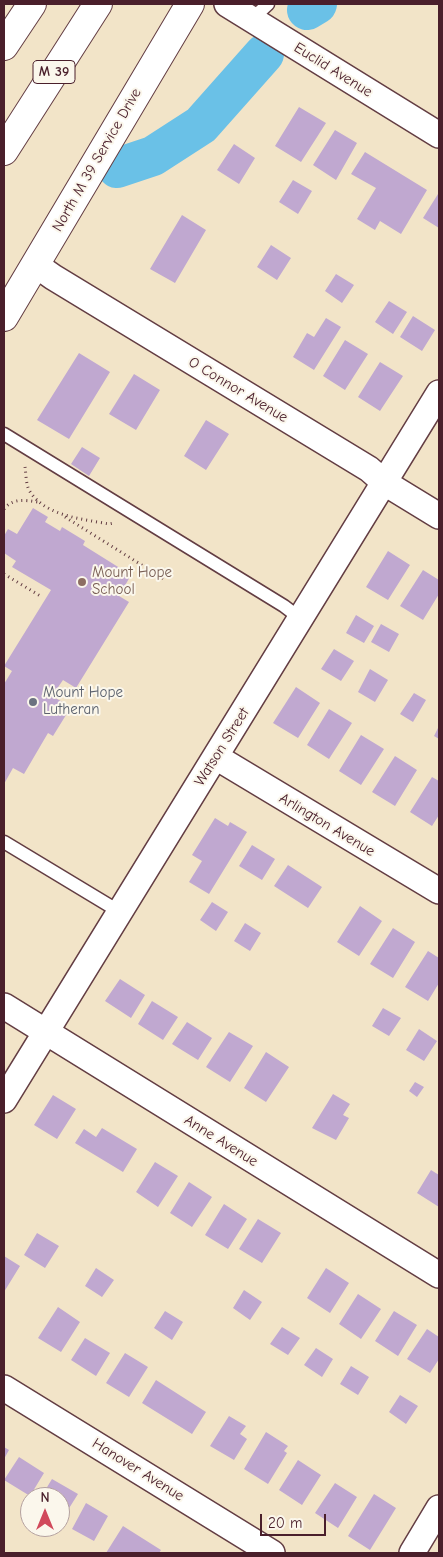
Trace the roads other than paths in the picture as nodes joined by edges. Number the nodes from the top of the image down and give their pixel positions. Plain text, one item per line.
1 (32, 4) edge
2 (98, 4) edge
3 (190, 4) edge
4 (227, 4) edge
5 (260, 12) edge
6 (4, 46) edge
7 (439, 135) edge
8 (4, 150) edge
9 (36, 265) junction
10 (4, 317) edge
11 (439, 393) edge
12 (4, 434) edge
13 (385, 483) junction
14 (439, 516) edge
15 (301, 619) junction
16 (216, 758) junction
17 (4, 842) edge
18 (439, 892) edge
19 (120, 912) junction
20 (4, 1006) edge
21 (45, 1033) junction
22 (4, 1100) edge
23 (439, 1275) edge
24 (4, 1388) edge
25 (439, 1508) edge
26 (272, 1553) edge
27 (412, 1553) edge

1 - 6 main road
2 - 8 main road, M 39
3 - 9 main road, North M 39 Service Drive
4 - 5 street, Euclid Avenue
5 - 7 street, Euclid Avenue
9 - 10 main road, North M 39 Service Drive
9 - 13 street, O Connor Avenue
11 - 13 street, Watson Street
12 - 15 lane
13 - 14 street, O Connor Avenue
13 - 15 street, Watson Street
15 - 16 street, Watson Street
16 - 18 street, Arlington Avenue
16 - 19 street, Watson Street
17 - 19 lane
19 - 21 street, Watson Street
20 - 21 street, Anne Avenue
21 - 22 street, Watson Street
21 - 23 street, Anne Avenue
24 - 26 street, Hanover Avenue
25 - 27 street

